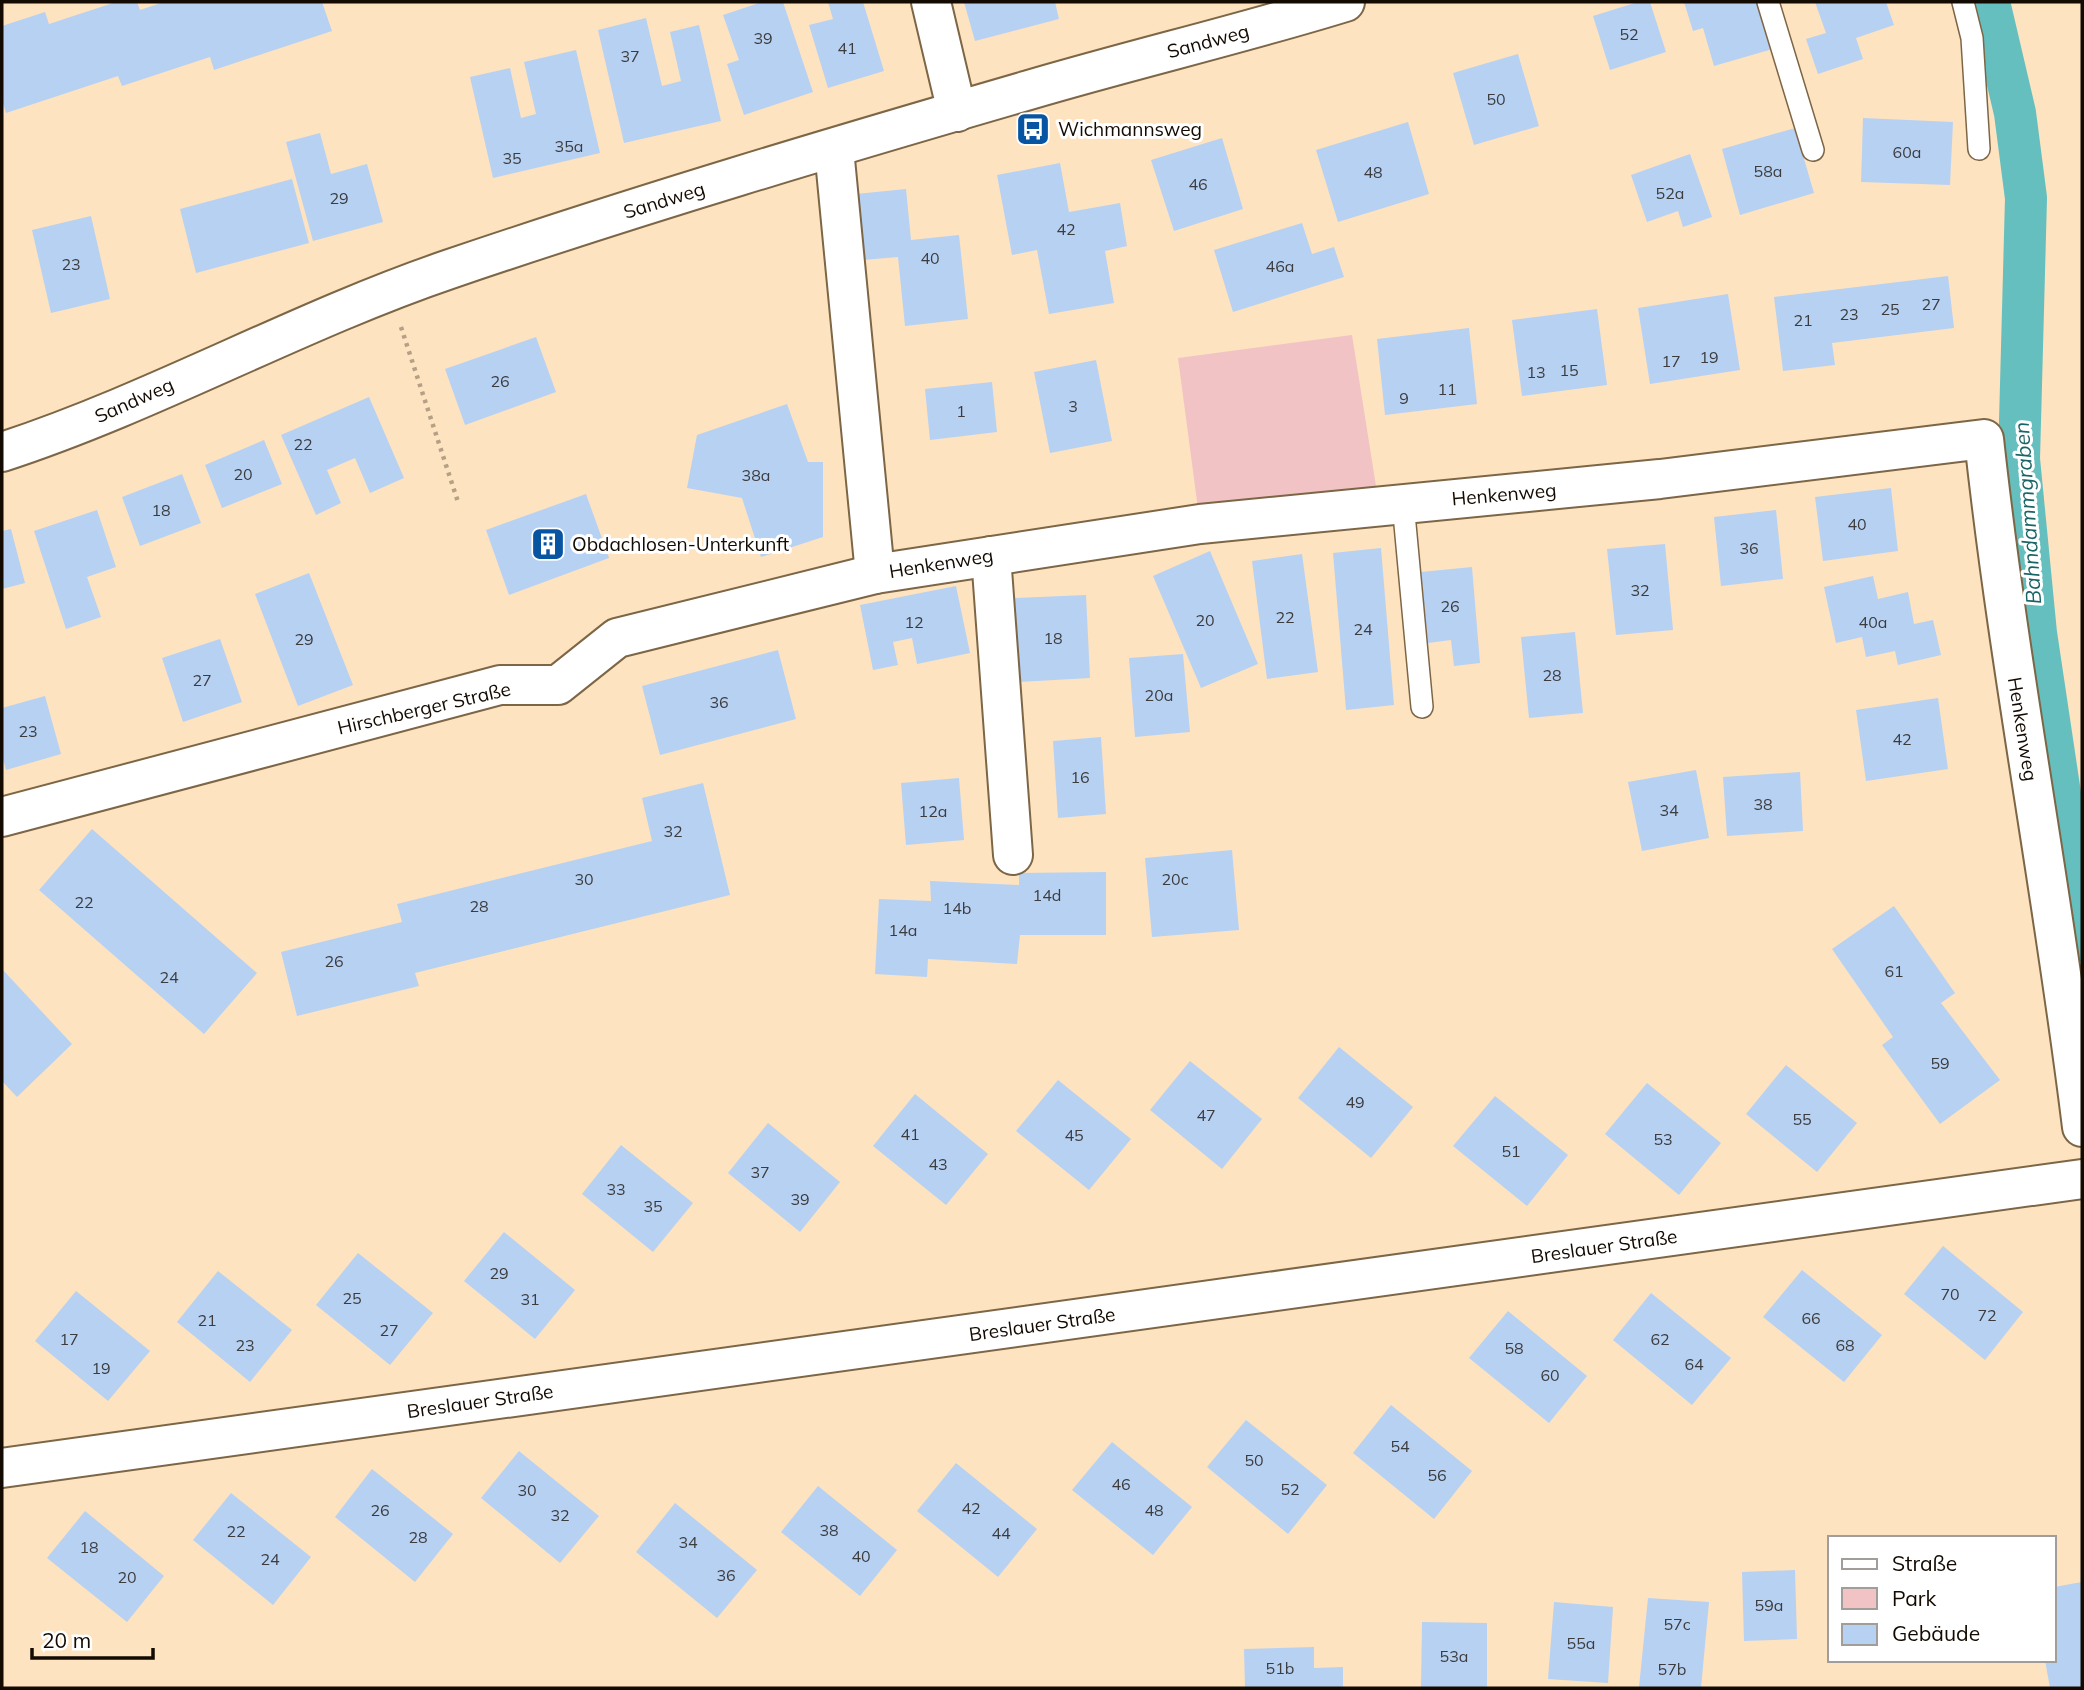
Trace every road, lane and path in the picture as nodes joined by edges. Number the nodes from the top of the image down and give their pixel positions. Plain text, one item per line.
1 (931, 2) edge
2 (1345, 2) edge
3 (1768, 2) edge
4 (1963, 2) edge
5 (1273, 12) edge
6 (957, 112) junction
7 (834, 149) junction
8 (1979, 149) dead end
9 (1813, 150) dead end
10 (390, 290) junction
11 (2, 452) edge
12 (458, 502) dead end
13 (1403, 503) junction
14 (991, 556) junction
15 (874, 574) junction
16 (1422, 708) dead end
17 (2, 817) edge
18 (1013, 855) dead end
19 (2082, 1127) edge
20 (2082, 1179) edge
21 (2, 1468) edge

1 - 6 street
2 - 5 street, Sandweg
3 - 9 lane
4 - 8 lane
5 - 6 street, Sandweg
6 - 7 street, Sandweg
7 - 10 street, Sandweg
7 - 15 street, Henkenweg
10 - 11 street, Sandweg
10 - 12 path
13 - 14 street, Henkenweg
13 - 16 lane
13 - 19 street, Henkenweg
14 - 15 street, Henkenweg
14 - 18 street
15 - 17 street, Hirschberger Straße
20 - 21 street, Breslauer Straße

